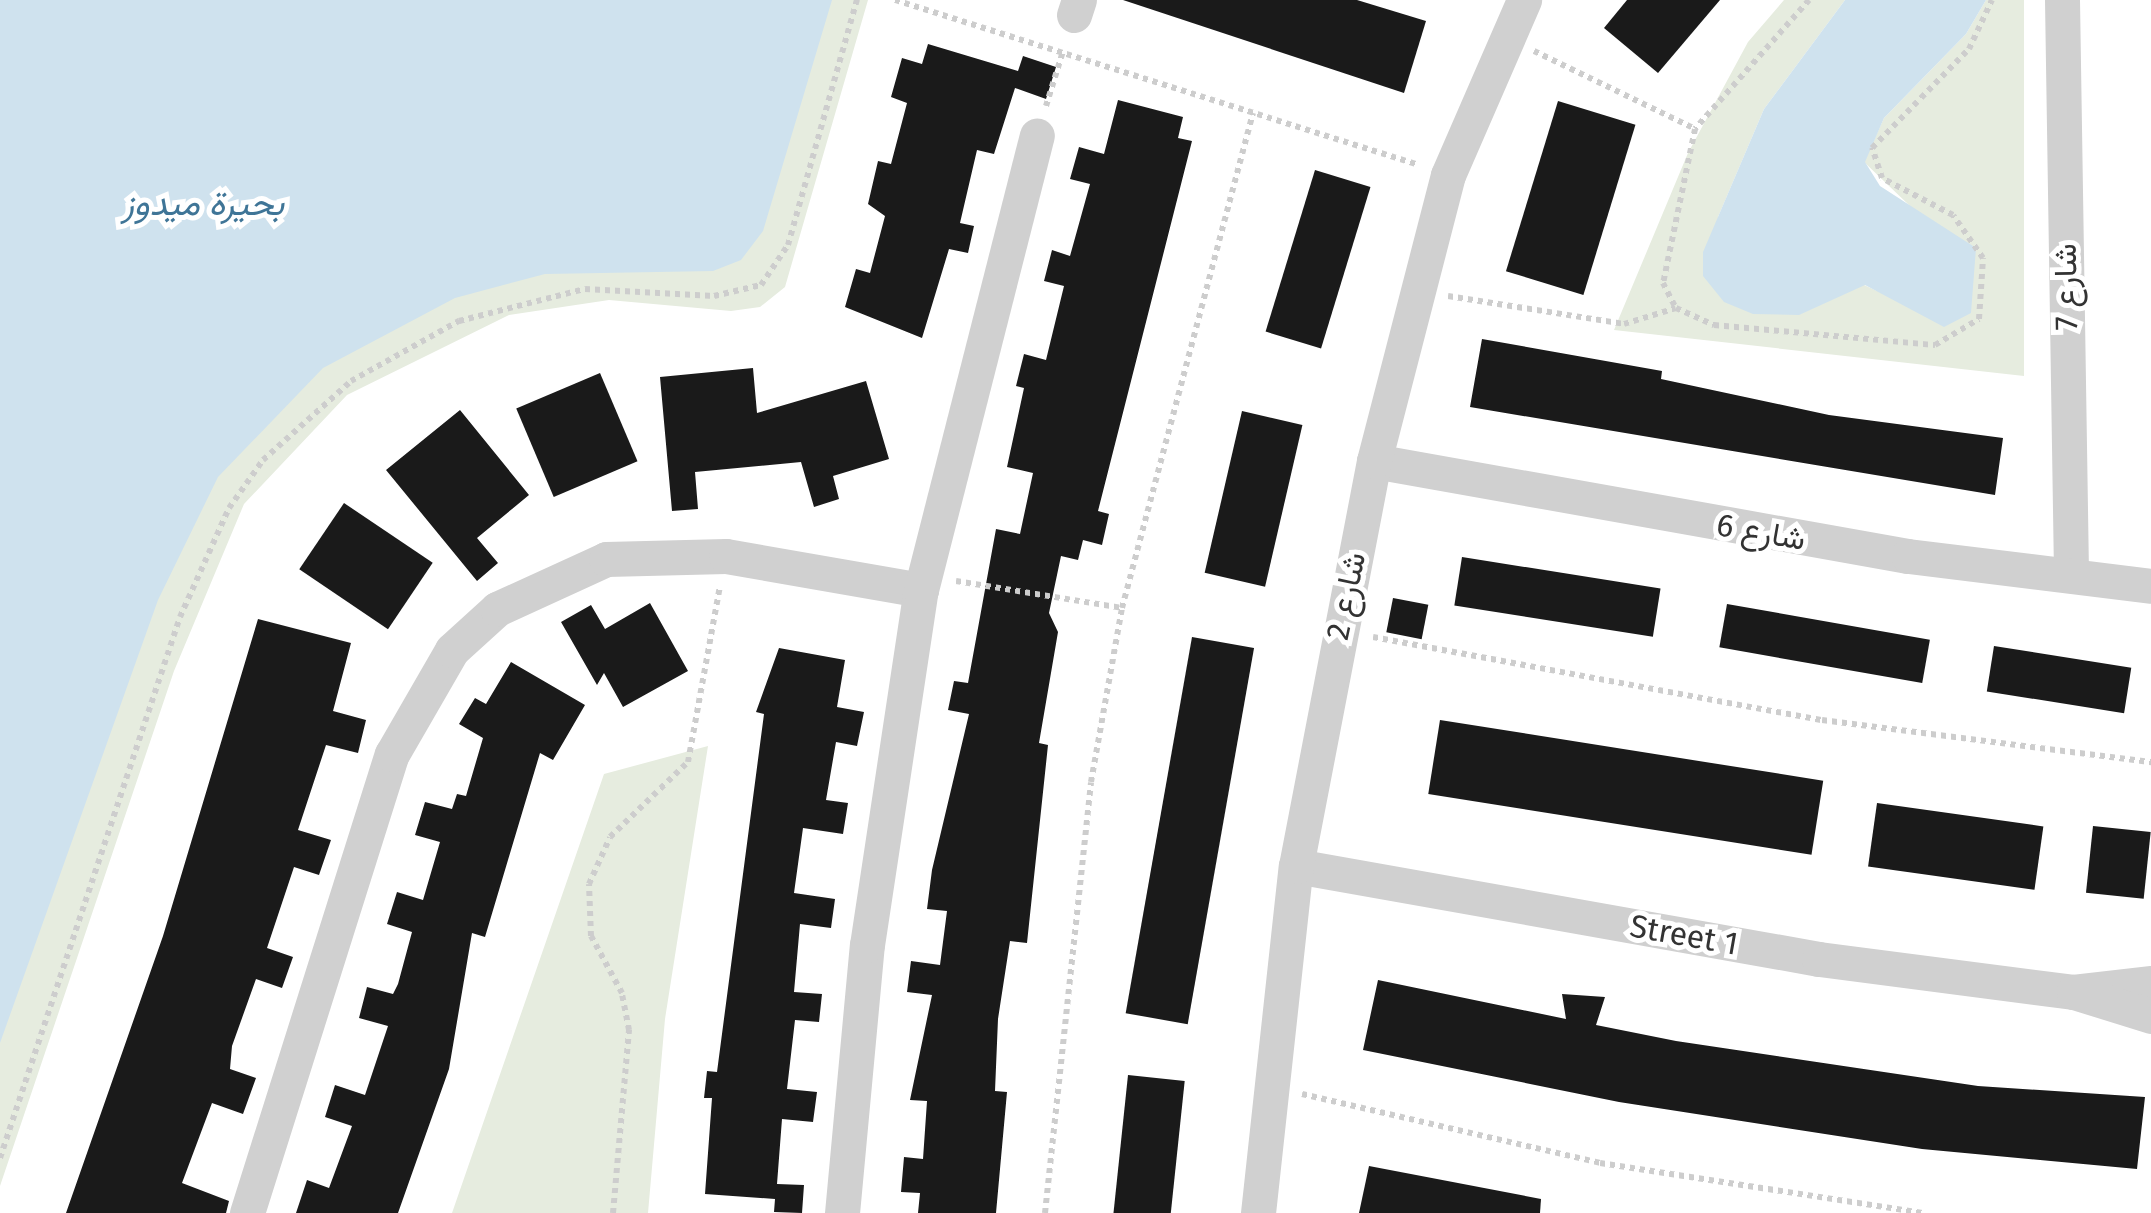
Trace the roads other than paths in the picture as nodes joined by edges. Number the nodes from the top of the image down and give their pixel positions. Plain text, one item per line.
1 (1524, 0) edge
2 (2062, 0) edge
3 (1037, 136) road end
4 (1374, 461) junction
5 (2071, 574) junction
6 (2151, 586) edge
7 (920, 590) junction
8 (1296, 866) junction
9 (2151, 984) edge
10 (2073, 992) junction
11 (2151, 1016) edge
12 (247, 1213) edge
13 (842, 1213) edge
14 (1258, 1213) edge

1 - 4 street, شارع 2
2 - 5 street, شارع 7
3 - 7 street
4 - 5 street, شارع 6
4 - 8 street, شارع 2
5 - 6 street, شارع 6
7 - 12 street
7 - 13 street
8 - 10 street, Street 1
8 - 14 street, شارع 2
9 - 10 street
10 - 11 street

